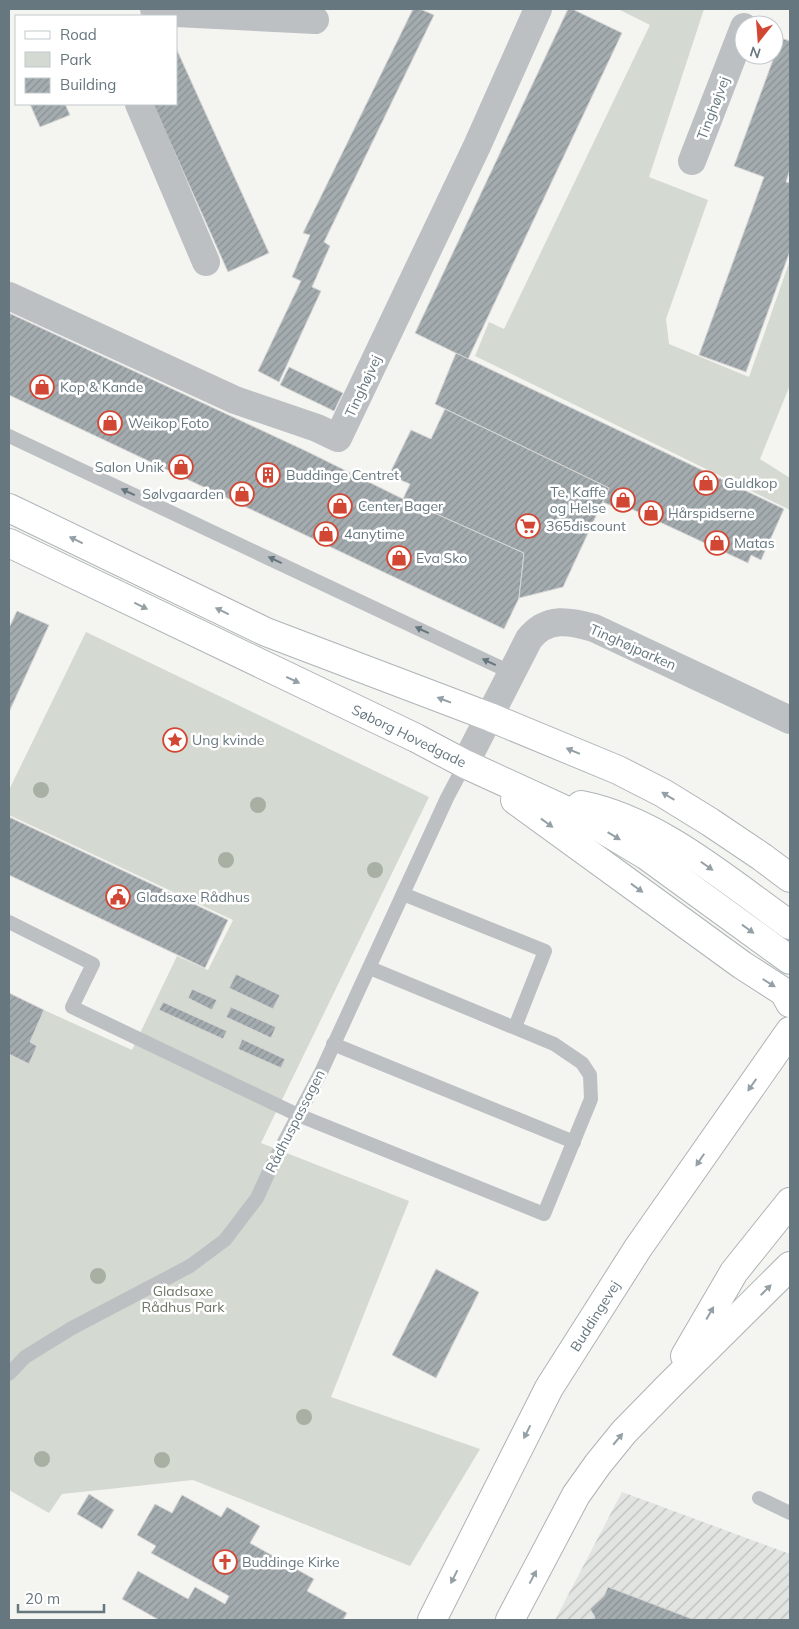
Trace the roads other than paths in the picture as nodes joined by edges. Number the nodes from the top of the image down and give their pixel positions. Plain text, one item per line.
1 (538, 9) edge
2 (152, 12) edge
3 (315, 20) dead end
4 (734, 52) edge
5 (138, 105) edge
6 (692, 161) dead end
7 (206, 262) dead end
8 (9, 296) edge
9 (9, 436) edge
10 (9, 508) edge
11 (9, 543) edge
12 (512, 673) junction
13 (490, 717) junction
14 (790, 720) edge
15 (465, 764) junction
16 (540, 798) junction
17 (790, 878) edge
18 (403, 894) junction
19 (9, 922) edge
20 (790, 925) edge
21 (790, 960) edge
22 (370, 968) junction
23 (790, 1003) edge
24 (515, 1027) junction
25 (786, 1042) edge
26 (333, 1044) junction
27 (298, 1115) junction
28 (574, 1142) junction
29 (790, 1202) edge
30 (790, 1266) edge
31 (9, 1374) edge
32 (669, 1386) junction
33 (759, 1498) dead end
34 (790, 1513) edge
35 (432, 1620) edge
36 (510, 1620) edge

1 - 8 street, Tinghøjvej
2 - 3 street
4 - 6 street, Tinghøjvej
5 - 7 street
12 -> 9 lane
13 -> 10 street
11 -> 15 street, Søborg Hovedgade
12 - 13 street, Tinghøjparken
12 - 14 street, Tinghøjparken
13 - 15 street, Tinghøjparken
17 -> 13 street
15 - 16 street, Søborg Hovedgade
15 - 18 lane, Rådhuspassagen
15 -> 23 street
16 -> 20 street
16 -> 21 street, Søborg Hovedgade
18 - 22 lane, Rådhuspassagen
18 - 24 lane
19 - 27 lane
22 - 24 lane
22 - 26 lane, Rådhuspassagen
24 - 28 lane
25 -> 35 street, Buddingevej
26 - 27 lane, Rådhuspassagen
26 - 28 lane
27 - 28 lane
27 - 31 lane, Rådhuspassagen
32 -> 29 street
32 -> 30 street
36 -> 32 street
33 - 34 lane

